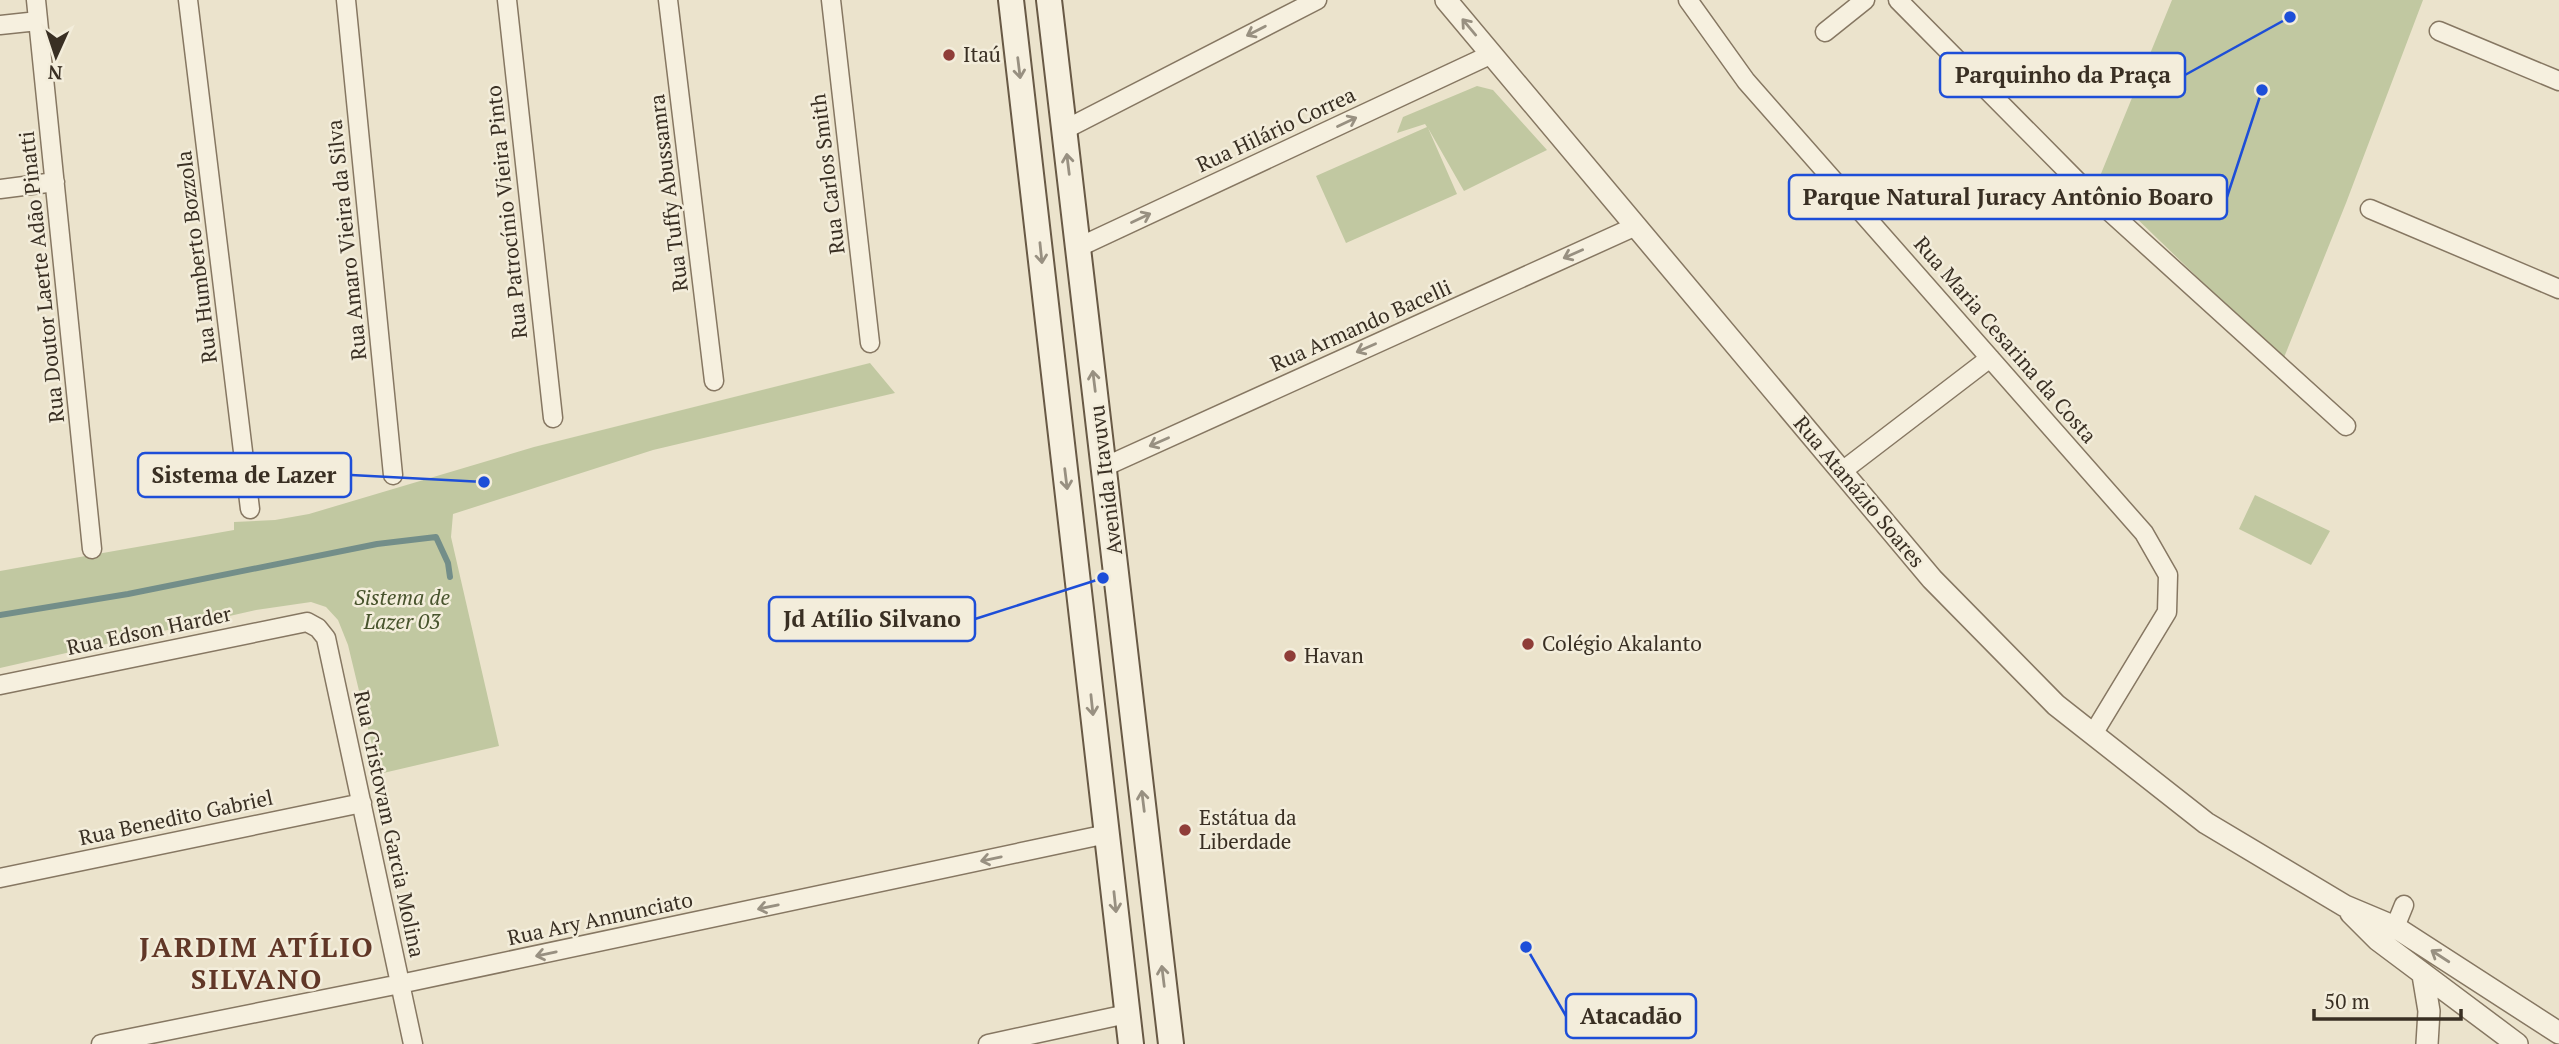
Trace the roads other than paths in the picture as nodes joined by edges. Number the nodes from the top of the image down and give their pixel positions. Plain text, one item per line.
1 (36, 0) edge
2 (188, 0) edge
3 (346, 0) edge
4 (507, 0) edge
5 (668, 0) edge
6 (831, 0) edge
7 (1011, 0) edge
8 (1048, 0) edge
9 (1317, 0) edge
10 (1447, 0) edge
11 (1688, 0) edge
12 (1865, 0) edge
13 (1898, 0) edge
14 (38, 21) junction
15 (0, 25) edge
16 (2439, 31) dead end
17 (1825, 32) dead end
18 (1492, 54) junction
19 (2559, 81) edge
20 (1064, 130) junction
21 (55, 182) junction
22 (1033, 186) junction
23 (0, 188) edge
24 (2370, 209) dead end
25 (1636, 226) junction
26 (1079, 247) junction
27 (2559, 289) edge
28 (870, 343) dead end
29 (1990, 358) junction
30 (714, 380) dead end
31 (553, 418) dead end
32 (2346, 426) dead end
33 (1104, 467) junction
34 (1841, 472) junction
35 (393, 475) dead end
36 (250, 509) dead end
37 (92, 549) dead end
38 (307, 622) joint
39 (0, 685) edge
40 (2092, 734) junction
41 (362, 803) junction
42 (1107, 834) junction
43 (1151, 869) junction
44 (0, 878) edge
45 (2404, 905) dead end
46 (2345, 906) junction
47 (2395, 927) junction
48 (2423, 975) junction
49 (400, 984) junction
50 (2473, 1013) junction
51 (1127, 1014) junction
52 (2530, 1014) junction
53 (2559, 1032) edge
54 (101, 1044) edge
55 (413, 1044) edge
56 (988, 1044) edge
57 (1131, 1044) edge
58 (1171, 1044) edge
59 (2427, 1044) edge
60 (2517, 1044) edge

1 - 14 street, Rua Doutor Laerte Adão Pinatti
2 - 36 street, Rua Humberto Bozzola
3 - 35 street, Rua Amaro Vieira da Silva
4 - 31 street, Rua Patrocínio Vieira Pinto
5 - 30 street, Rua Tuffy Abussamra
6 - 28 street, Rua Carlos Smith
7 -> 22 main road, Avenida Itavuvu
8 - 20 main road, Avenida Itavuvu
9 -> 20 street
18 -> 10 street, Rua Atanázio Soares
11 - 29 street, Rua Maria Cesarina da Costa
12 - 17 street
13 - 32 street
14 - 15 street
14 - 21 street, Rua Doutor Laerte Adão Pinatti
16 - 19 street
18 - 25 street, Rua Atanázio Soares
26 -> 18 street, Rua Hilário Correa
26 -> 20 main road, Avenida Itavuvu
21 - 23 street
21 - 37 street, Rua Doutor Laerte Adão Pinatti
22 - 26 main road
22 -> 42 main road, Avenida Itavuvu
24 - 27 street
25 -> 33 street, Rua Armando Bacelli
25 - 34 street, Rua Atanázio Soares
33 -> 26 main road, Avenida Itavuvu
29 - 34 street
29 - 40 street, Rua Maria Cesarina da Costa
43 -> 33 main road, Avenida Itavuvu
34 - 40 street, Rua Atanázio Soares
38 - 39 street, Rua Edson Harder
38 - 41 street, Rua Cristovam Garcia Molina
40 - 46 street, Rua Atanázio Soares
41 - 44 street, Rua Benedito Gabriel
41 - 49 street, Rua Cristovam Garcia Molina
42 - 43 main road
42 -> 49 street, Rua Ary Annunciato
42 -> 51 main road, Avenida Itavuvu
58 -> 43 main road, Avenida Itavuvu
45 - 47 street
46 - 47 street, Rua Atanázio Soares
46 - 48 street, Rua Atanázio Soares
52 -> 47 street, Rua Atanázio Soares
48 - 50 street, Rua Atanázio Soares
48 - 59 street
49 - 54 street, Rua Ary Annunciato
49 - 55 street, Rua Cristovam Garcia Molina
50 - 52 street
50 - 60 street, Rua Atanázio Soares
51 - 56 street
51 - 57 main road, Avenida Itavuvu
52 - 53 street, Rua Atanázio Soares

